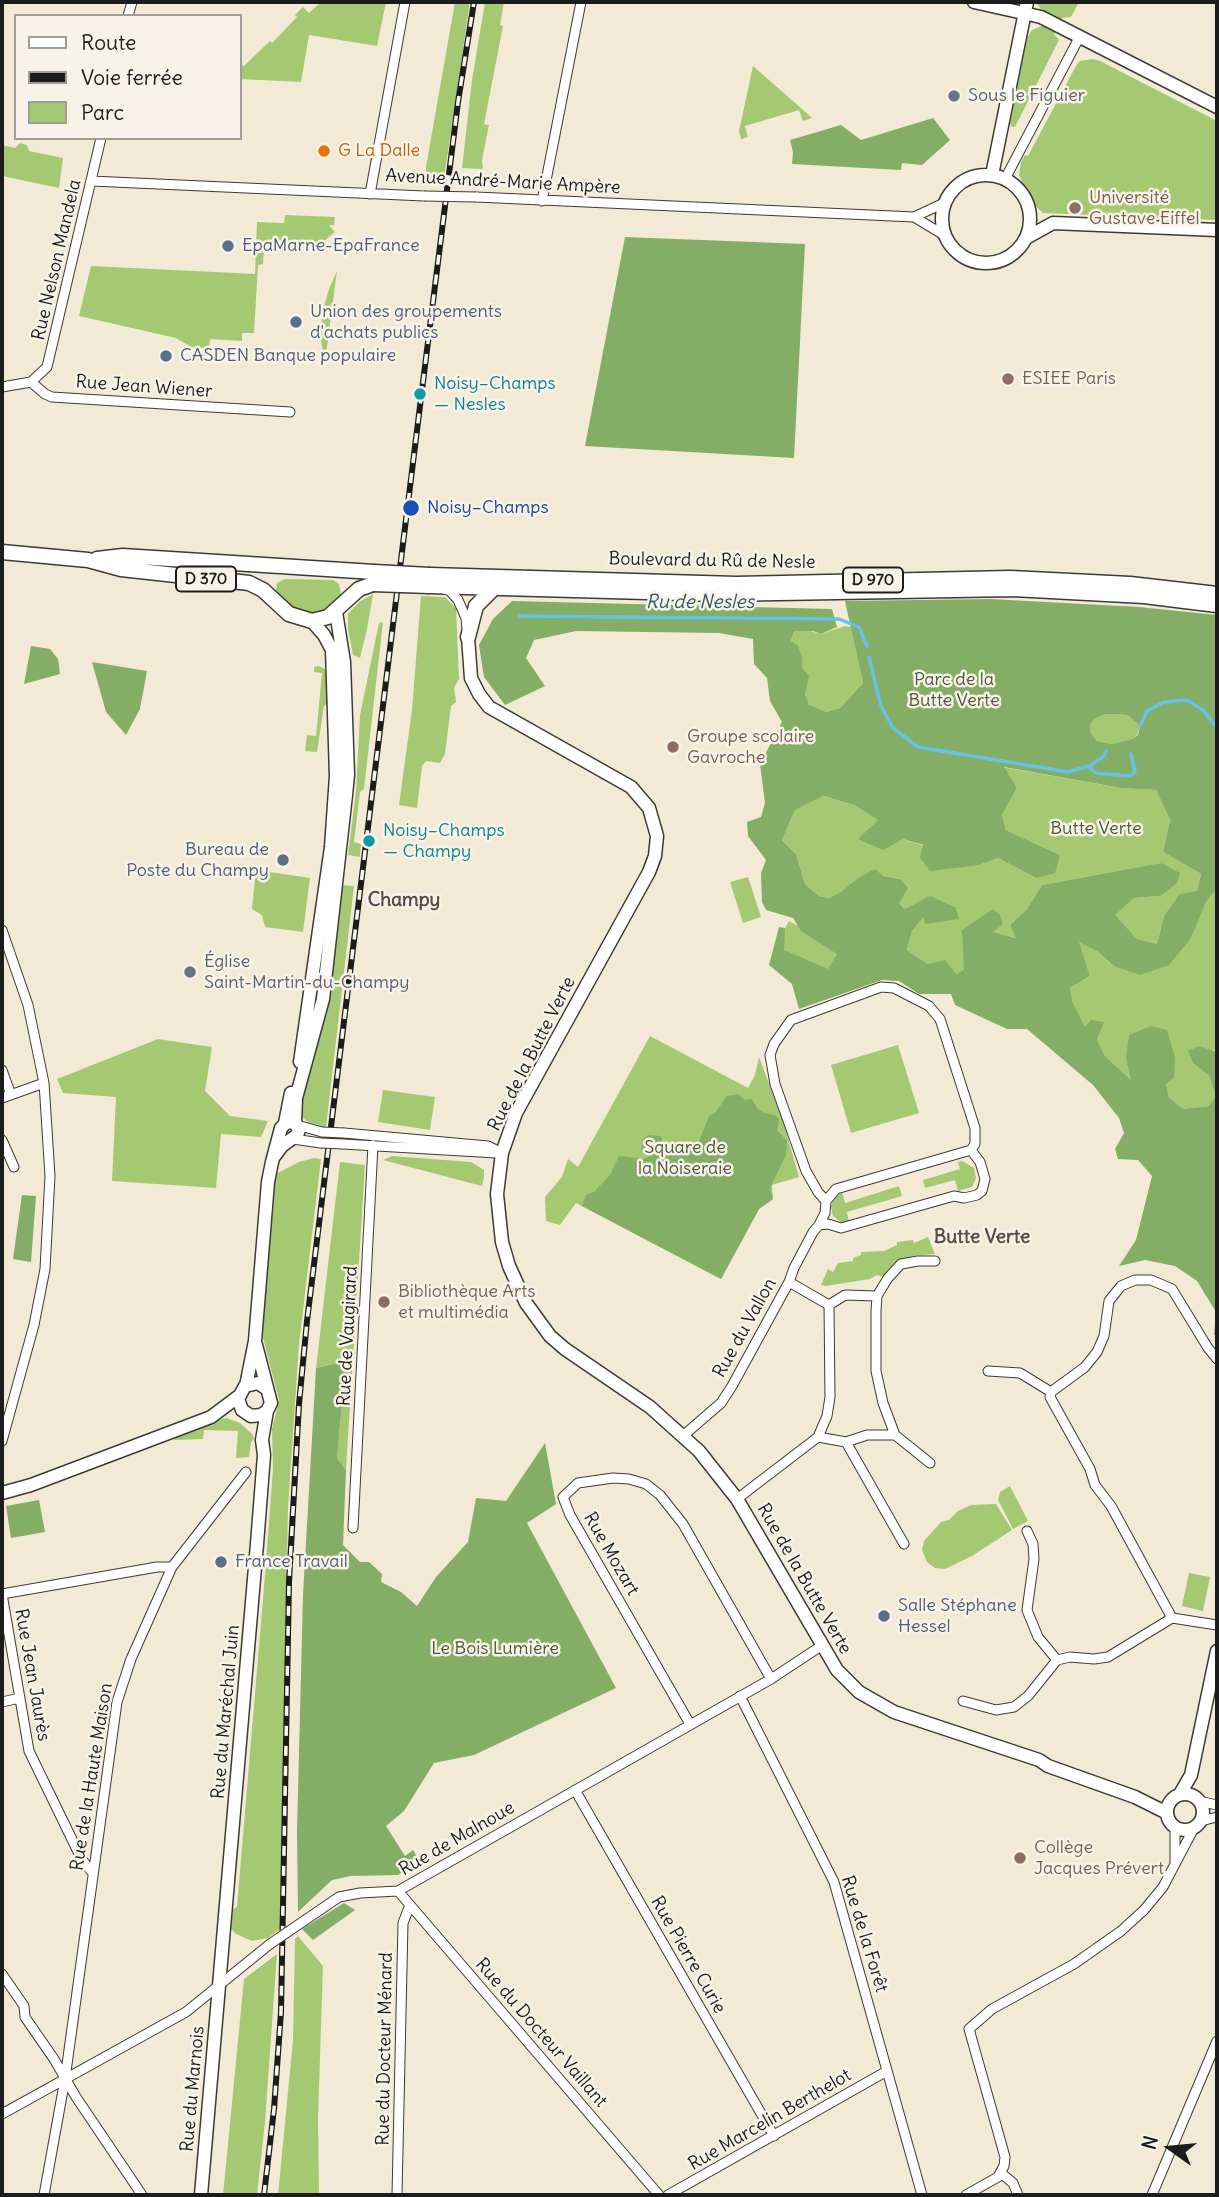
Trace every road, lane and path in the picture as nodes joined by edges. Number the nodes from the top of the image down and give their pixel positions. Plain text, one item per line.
1 (405, 2) edge
2 (581, 2) edge
3 (974, 2) edge
4 (1026, 7) edge
5 (1080, 36) junction
6 (1217, 107) edge
7 (101, 140) edge
8 (999, 177) junction
9 (91, 181) junction
10 (370, 194) junction
11 (542, 201) junction
12 (944, 202) junction
13 (1028, 205) junction
14 (914, 217) junction
15 (1053, 223) junction
16 (1217, 230) edge
17 (944, 235) junction
18 (1026, 239) junction
19 (31, 382) junction
20 (2, 387) edge
21 (290, 412) dead end
22 (2, 552) edge
23 (88, 560) junction
24 (293, 567) junction
25 (325, 570) junction
26 (373, 578) junction
27 (433, 582) junction
28 (494, 588) junction
29 (1217, 594) edge
30 (273, 599) junction
31 (1217, 605) edge
32 (336, 612) junction
33 (312, 621) junction
34 (468, 637) junction
35 (2, 930) edge
36 (2, 1070) edge
37 (44, 1083) junction
38 (6, 1097) edge
39 (510, 1127) junction
40 (290, 1130) junction
41 (2, 1140) edge
42 (373, 1145) junction
43 (488, 1146) junction
44 (971, 1150) junction
45 (470, 1152) junction
46 (502, 1153) junction
47 (14, 1167) dead end
48 (499, 1178) junction
49 (826, 1201) junction
50 (819, 1225) junction
51 (935, 1261) dead end
52 (789, 1282) junction
53 (877, 1296) junction
54 (829, 1305) junction
55 (255, 1341) junction
56 (1217, 1359) edge
57 (988, 1371) dead end
58 (267, 1389) junction
59 (242, 1391) junction
60 (1051, 1392) junction
61 (267, 1411) junction
62 (245, 1413) junction
63 (211, 1417) junction
64 (684, 1434) junction
65 (895, 1435) junction
66 (818, 1437) junction
67 (262, 1440) junction
68 (2, 1441) edge
69 (846, 1442) junction
70 (930, 1463) dead end
71 (246, 1472) dead end
72 (2, 1493) edge
73 (737, 1499) junction
74 (353, 1528) dead end
75 (1027, 1531) dead end
76 (904, 1544) dead end
77 (172, 1567) junction
78 (2, 1594) edge
79 (1172, 1618) junction
80 (1217, 1625) edge
81 (821, 1646) junction
82 (1217, 1651) edge
83 (1057, 1660) junction
84 (771, 1679) junction
85 (740, 1696) junction
86 (20, 1698) junction
87 (963, 1701) dead end
88 (2, 1702) edge
89 (690, 1724) junction
90 (1191, 1775) junction
91 (575, 1790) junction
92 (1197, 1799) junction
93 (1172, 1803) junction
94 (1217, 1805) edge
95 (1217, 1817) edge
96 (1197, 1825) junction
97 (1175, 1828) junction
98 (1175, 1865) junction
99 (92, 1872) junction
100 (398, 1891) junction
101 (410, 1905) junction
102 (2, 1973) edge
103 (220, 1986) junction
104 (1217, 2041) edge
105 (887, 2071) junction
106 (65, 2079) junction
107 (2, 2114) edge
108 (774, 2136) junction
109 (1001, 2173) junction
110 (44, 2195) edge
111 (142, 2195) edge
112 (201, 2195) edge
113 (397, 2195) edge
114 (659, 2195) edge
115 (668, 2195) edge
116 (922, 2195) edge
117 (966, 2195) edge
118 (1018, 2195) edge
119 (1152, 2195) edge

1 - 10 street
2 - 11 street
3 - 4 street
4 - 5 street
4 - 8 street
5 - 6 street
5 - 8 street
7 - 9 street, Rue Nelson Mandela
8 - 12 street
8 - 13 street
9 - 10 street, Avenue André-Marie Ampère
9 - 19 street, Rue Nelson Mandela
10 - 11 street, Avenue André-Marie Ampère, bridge
11 - 14 street, Avenue André-Marie Ampère
12 - 14 street, Avenue André-Marie Ampère
12 - 17 street
13 - 15 street
13 - 18 street
14 - 17 street, Avenue André-Marie Ampère
15 - 16 street
15 - 18 street
17 - 18 street
19 - 20 street
19 - 21 street, Rue Jean Wiener
22 - 23 main road, D 370
23 - 24 main road, D 370
23 - 30 main road, D 370
24 - 25 main road
24 - 30 main road
25 - 26 main road
25 - 32 main road
26 - 27 main road, D 970, bridge
26 - 32 main road
27 - 28 main road
27 - 29 main road, Boulevard du Rû de Nesle / D 970
27 - 34 street, Rue de la Butte Verte
28 - 31 main road
28 - 34 main road
30 - 33 main road, D 370
32 - 33 main road
32 - 40 street
33 - 40 street
34 - 39 street, Rue de la Butte Verte
35 - 37 street
36 - 38 street
37 - 38 street
37 - 68 street
39 - 43 street
39 - 46 street, Rue de la Butte Verte
40 - 42 street, bridge
40 - 43 street, bridge
40 - 55 street
41 - 47 street
42 - 45 street
42 - 74 street, Rue de Vaugirard
43 - 46 street
44 - 49 street
44 - 49 street
44 - 50 street
45 - 46 street
45 - 48 street
46 - 48 street, Rue de la Butte Verte
48 - 64 street, Rue de la Butte Verte
49 - 50 street, Rue du Vallon
50 - 52 street, Rue du Vallon
51 - 53 street
52 - 54 street
52 - 64 street, Rue du Vallon
53 - 54 street
53 - 65 street
54 - 66 street
55 - 58 street
55 - 59 street
56 - 60 street
57 - 60 street
58 - 59 street
58 - 61 street
59 - 62 street
59 - 63 street
60 - 79 street
61 - 62 street
61 - 67 street, Rue du Maréchal Juin
62 - 63 street
62 - 67 street
63 - 72 street
64 - 73 street, Rue de la Butte Verte
65 - 69 street
65 - 70 street
66 - 69 street
66 - 73 street
67 - 103 street, Rue du Maréchal Juin
69 - 76 street
71 - 77 street, Rue de la Haute Maison
73 - 81 street, Rue de la Butte Verte
75 - 83 street
77 - 78 street
77 - 99 street, Rue de la Haute Maison
78 - 86 street, Rue Jean Jaurès
79 - 80 street
79 - 83 street
81 - 84 street, Rue de Malnoue
81 - 93 street, Rue de la Butte Verte
82 - 90 street
83 - 87 street
84 - 85 street, Rue de Malnoue
84 - 89 street, Rue Mozart
85 - 89 street, Rue de Malnoue
85 - 105 street, Rue de la Forêt
86 - 88 street
86 - 99 street, Rue Jean Jaurès
89 - 91 street, Rue de Malnoue
90 - 92 street
90 - 93 street
91 - 100 street, Rue de Malnoue
91 - 108 street, Rue Pierre Curie
92 - 93 street
92 - 94 street
92 - 96 street
93 - 97 street
95 - 96 street
96 - 97 street
96 - 98 street
97 - 98 street
98 - 109 street
99 - 106 street, Rue de la Haute Maison
100 - 101 street, Rue du Docteur Vaillant
100 - 103 street, Rue de Malnoue, bridge
101 - 113 street, Rue du Docteur Ménard
101 - 114 street, Rue du Docteur Vaillant
102 - 106 street
103 - 106 street, Rue de Malnoue
103 - 112 street, Rue du Marnois
104 - 119 street
105 - 108 street, Rue Marcelin Berthelot
105 - 116 street, Rue de la Forêt
106 - 107 street, Rue de Malnoue
106 - 110 street, Rue de la Haute Maison
106 - 111 street
108 - 115 street, Rue Marcelin Berthelot
109 - 117 street
109 - 118 street

